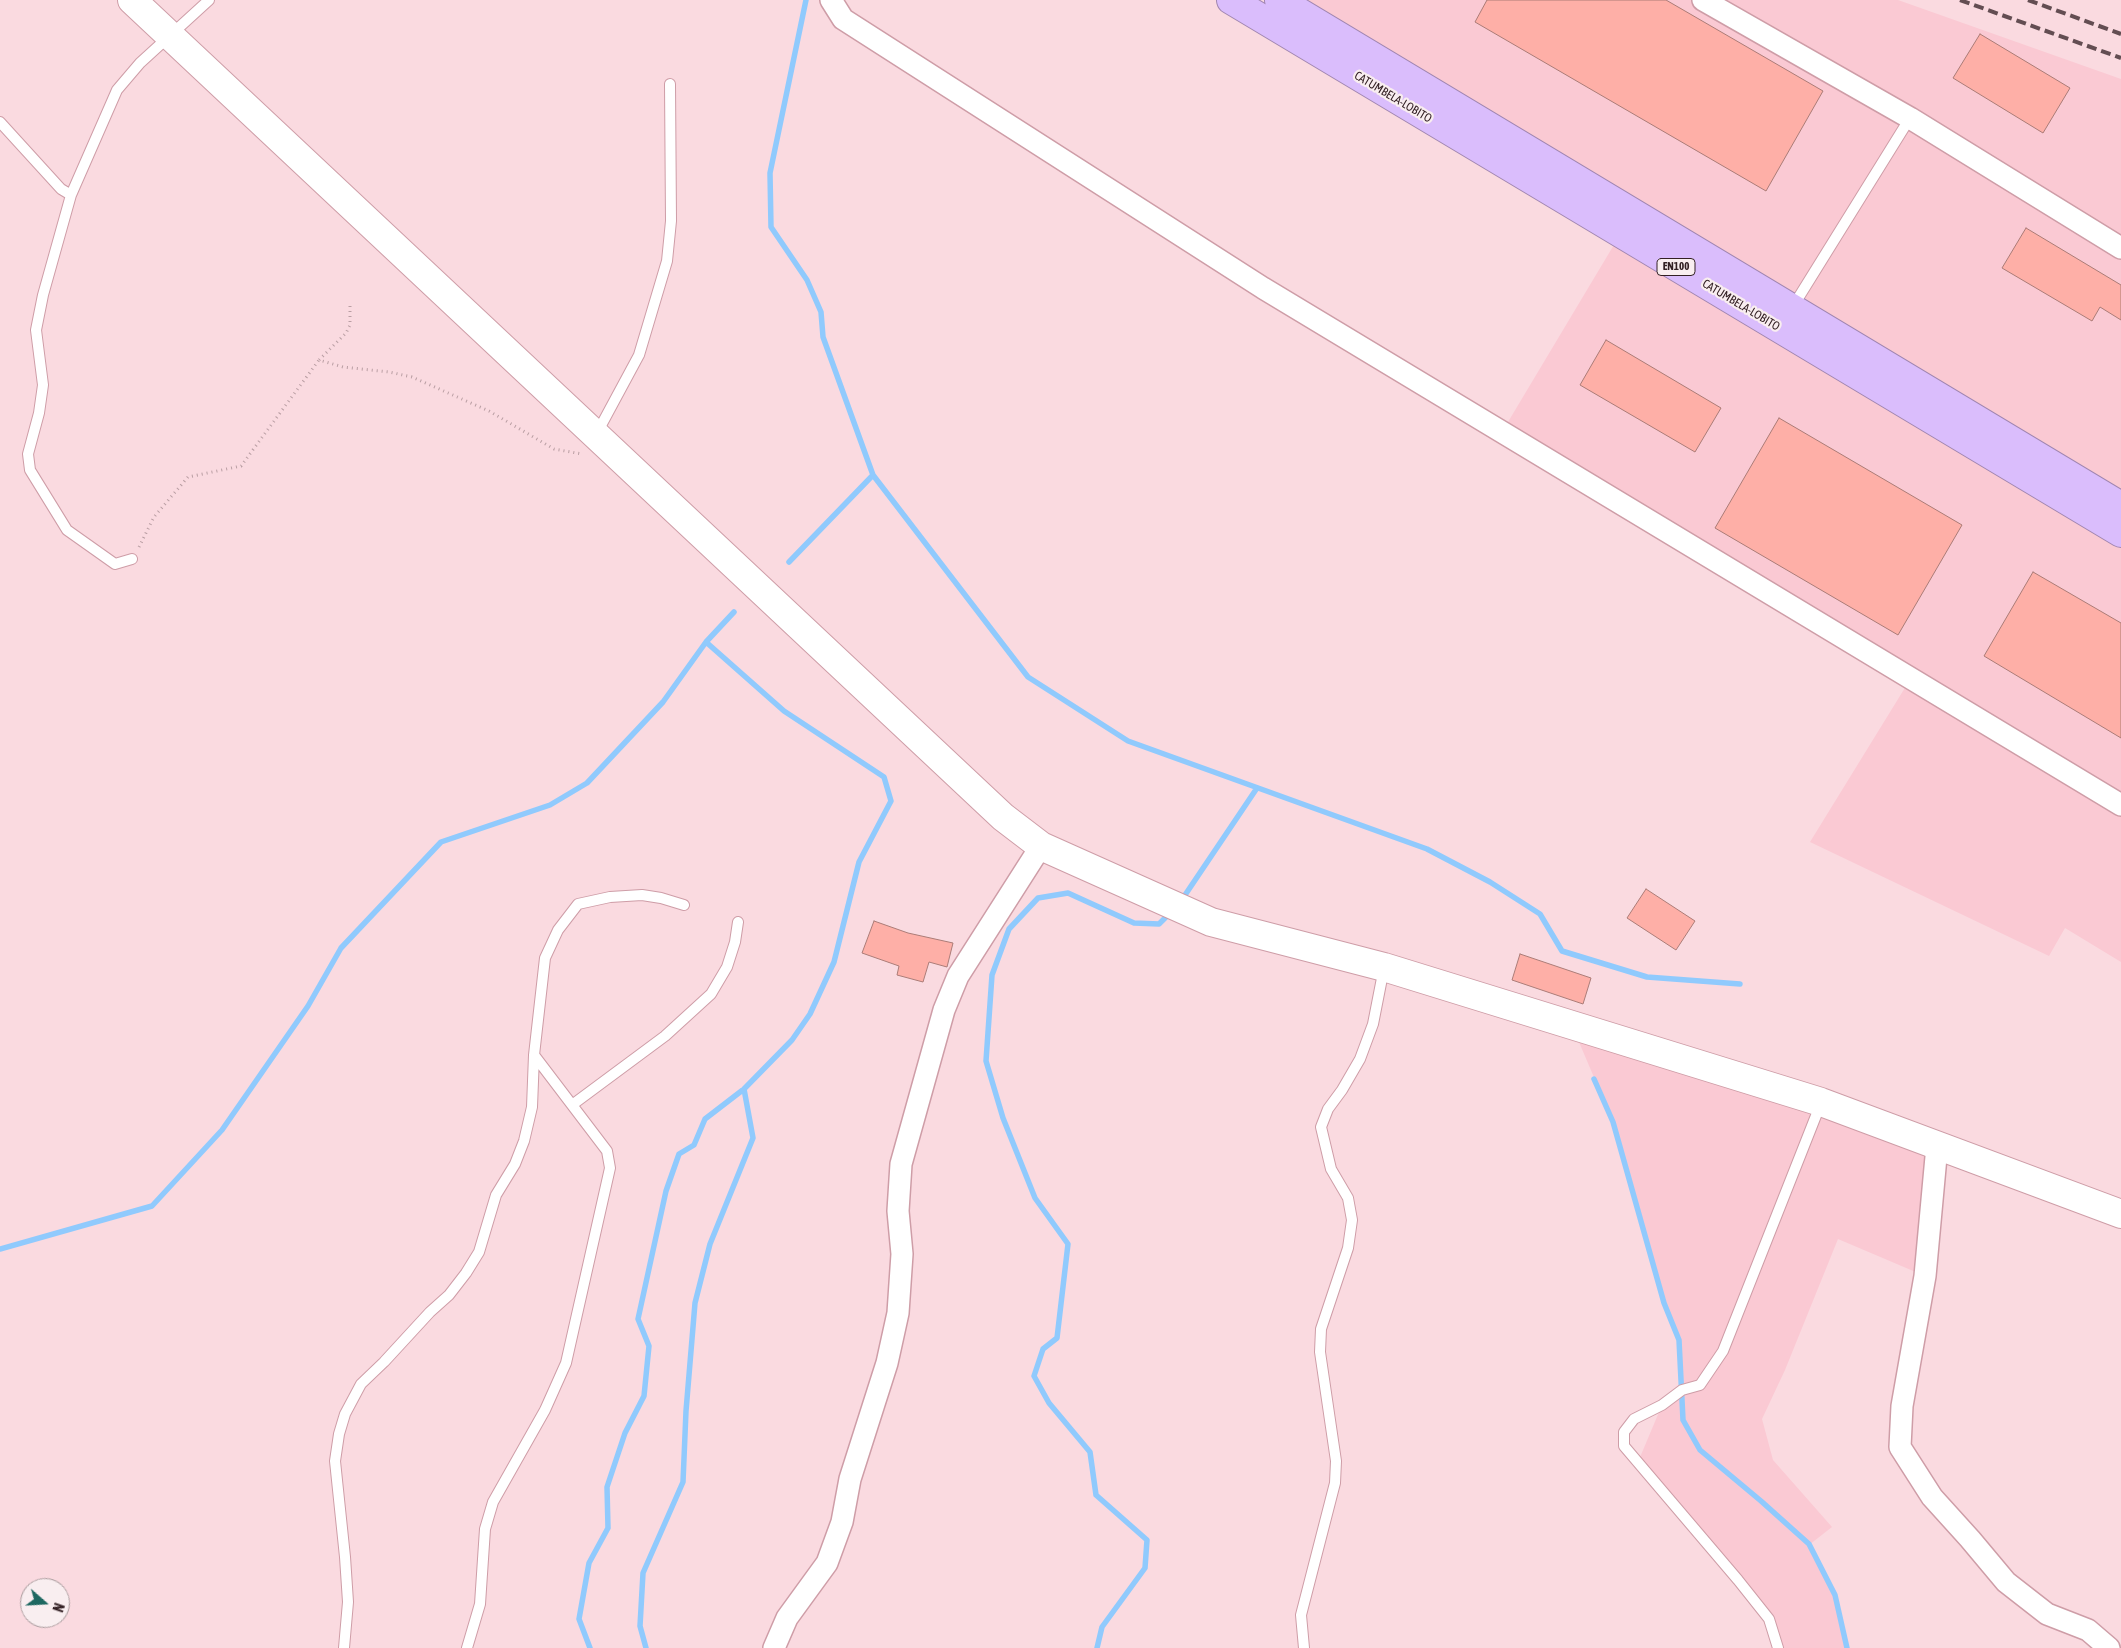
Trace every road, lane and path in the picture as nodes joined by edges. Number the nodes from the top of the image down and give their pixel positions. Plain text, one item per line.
1 (132, 0) edge
2 (209, 0) edge
3 (831, 0) edge
4 (1231, 0) edge
5 (1279, 0) edge
6 (1703, 0) edge
7 (171, 37) junction
8 (670, 84) dead end
9 (1910, 118) junction
10 (0, 122) edge
11 (71, 195) junction
12 (2121, 248) edge
13 (350, 306) dead end
14 (1792, 308) junction
15 (319, 360) junction
16 (593, 446) junction
17 (2121, 506) edge
18 (2121, 533) edge
19 (132, 559) joint
20 (2121, 804) edge
21 (1042, 846) junction
22 (684, 905) dead end
23 (738, 922) dead end
24 (1384, 967) junction
25 (534, 1055) junction
26 (1821, 1102) junction
27 (572, 1105) junction
28 (1938, 1146) junction
29 (2121, 1214) edge
30 (344, 1648) edge
31 (466, 1648) edge
32 (774, 1648) edge
33 (1304, 1648) edge
34 (1778, 1648) edge
35 (2109, 1648) edge

1 - 7 street
2 - 7 lane
3 - 20 street
4 - 18 highway, CATUMBELA-LOBITO / EN100
5 - 14 highway, CATUMBELA-LOBITO / EN100
6 - 9 street
7 - 11 lane
7 - 16 street
8 - 16 lane
9 - 12 street
9 - 14 lane
10 - 11 lane
11 - 19 lane
13 - 15 path
14 - 17 highway, CATUMBELA-LOBITO / EN100
15 - 16 path
15 - 19 path
16 - 21 street
21 - 24 street
21 - 32 street
22 - 25 lane
23 - 27 lane
24 - 26 street
24 - 33 lane
25 - 27 lane
25 - 30 lane
26 - 28 street
26 - 34 lane
27 - 31 lane
28 - 29 street
28 - 35 street

